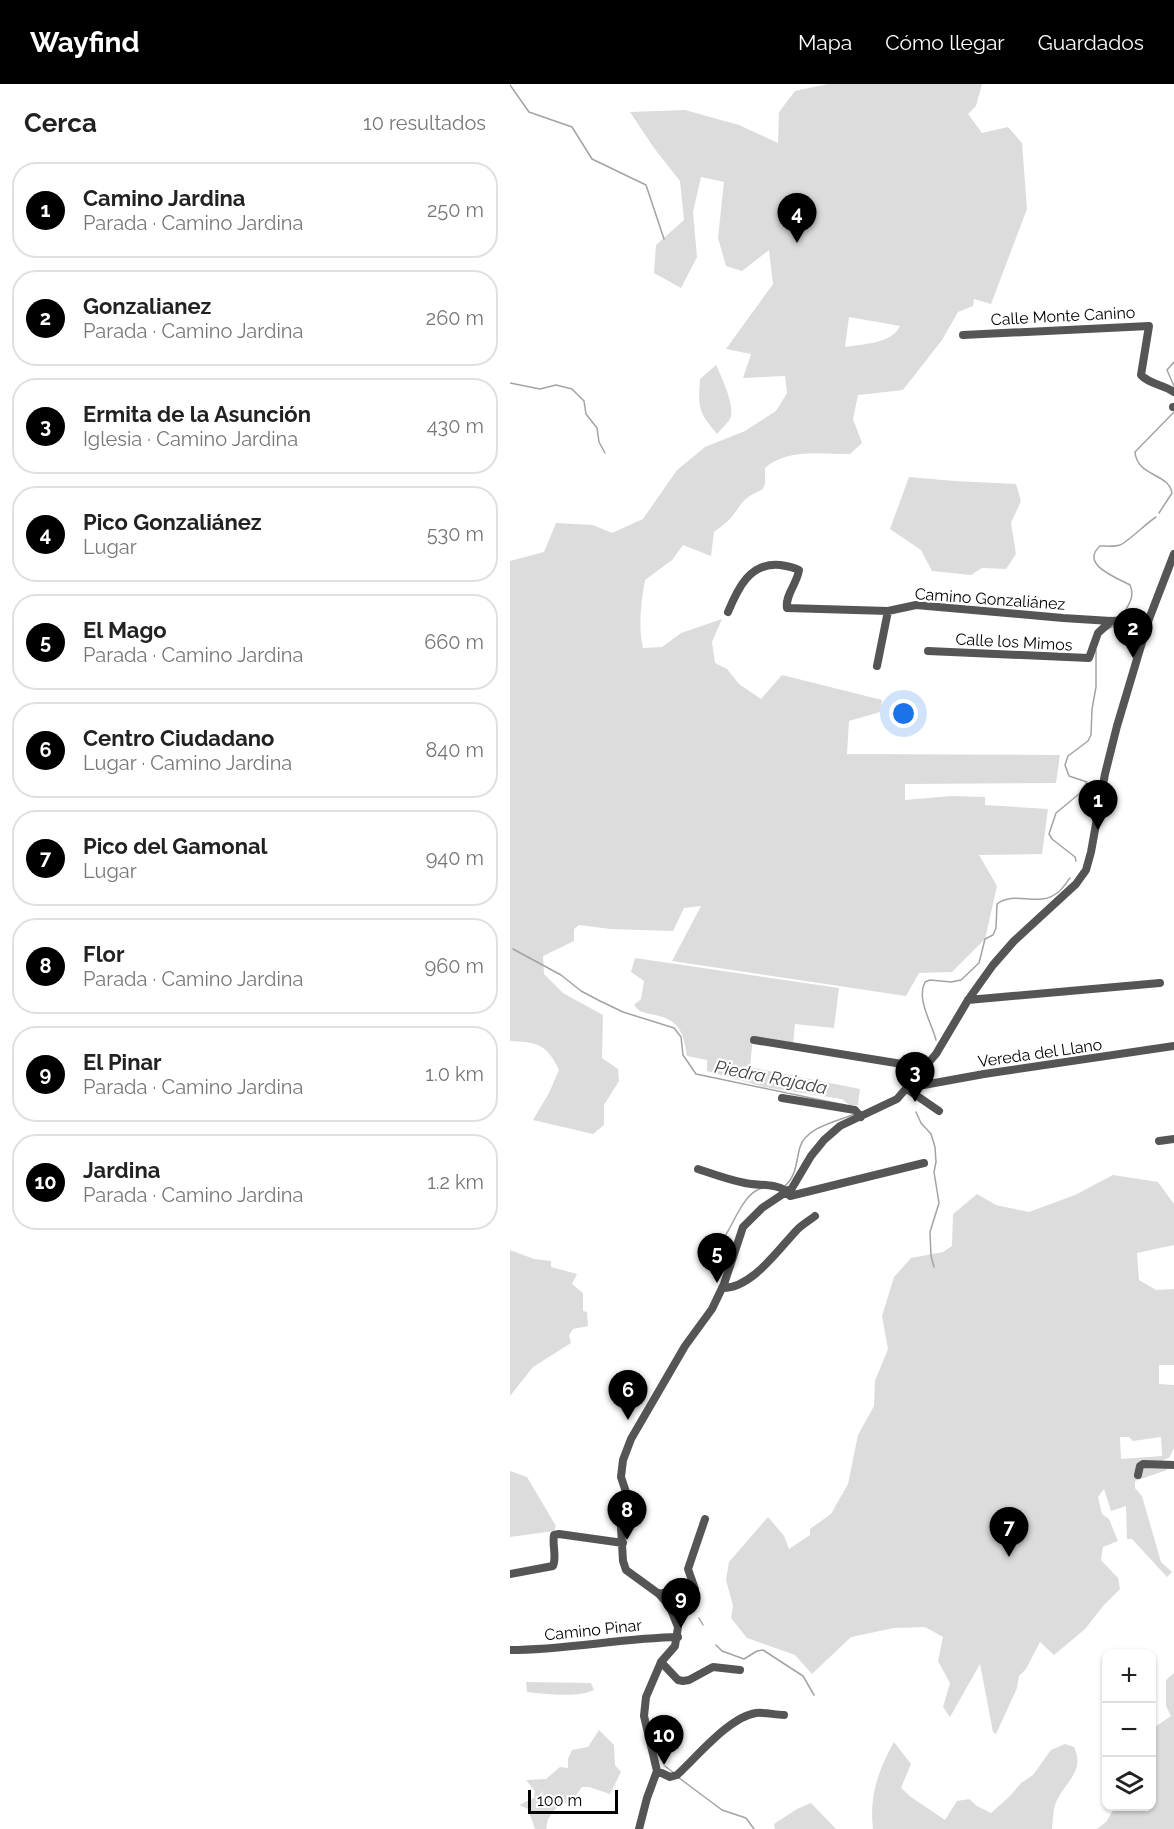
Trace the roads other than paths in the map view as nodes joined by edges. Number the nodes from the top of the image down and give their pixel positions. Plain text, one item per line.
1 (963, 335) dead end
2 (1174, 392) edge
3 (1174, 554) edge
4 (888, 611) junction
5 (728, 612) dead end
6 (1149, 619) junction
7 (1112, 621) junction
8 (928, 651) dead end
9 (878, 666) dead end
10 (1160, 983) dead end
11 (968, 1000) junction
12 (754, 1040) dead end
13 (1174, 1046) edge
14 (920, 1072) junction
15 (908, 1087) junction
16 (782, 1098) dead end
17 (939, 1111) dead end
18 (861, 1117) junction
19 (1174, 1139) edge
20 (1159, 1141) dead end
21 (924, 1164) dead end
22 (698, 1169) dead end
23 (786, 1192) junction
24 (815, 1216) dead end
25 (722, 1288) junction
26 (1174, 1465) edge
27 (1138, 1475) dead end
28 (705, 1519) dead end
29 (623, 1543) junction
30 (510, 1574) edge
31 (659, 1594) junction
32 (678, 1637) junction
33 (510, 1650) edge
34 (661, 1662) junction
35 (741, 1670) dead end
36 (784, 1716) dead end
37 (657, 1771) junction
38 (639, 1829) edge

1 - 2 street, Calle Monte Canino
3 - 6 street
4 - 5 street, Camino Gonzaliánez
4 - 7 street, Camino Gonzaliánez
4 - 9 street
6 - 7 street, Camino Gonzaliánez
6 - 11 street
7 - 8 street, Calle los Mimos
10 - 11 street
11 - 14 street
12 - 14 street
13 - 15 street, Vereda del Llano
14 - 15 street
15 - 17 street
15 - 18 street
16 - 18 street
18 - 23 street
19 - 20 street
21 - 23 street
22 - 23 street
23 - 25 street
24 - 25 street
25 - 29 street
26 - 27 street
28 - 31 street
29 - 30 street
29 - 31 street
31 - 32 street
32 - 33 street, Camino Pinar
32 - 34 street
34 - 35 street
34 - 37 street
36 - 37 street
37 - 38 street

